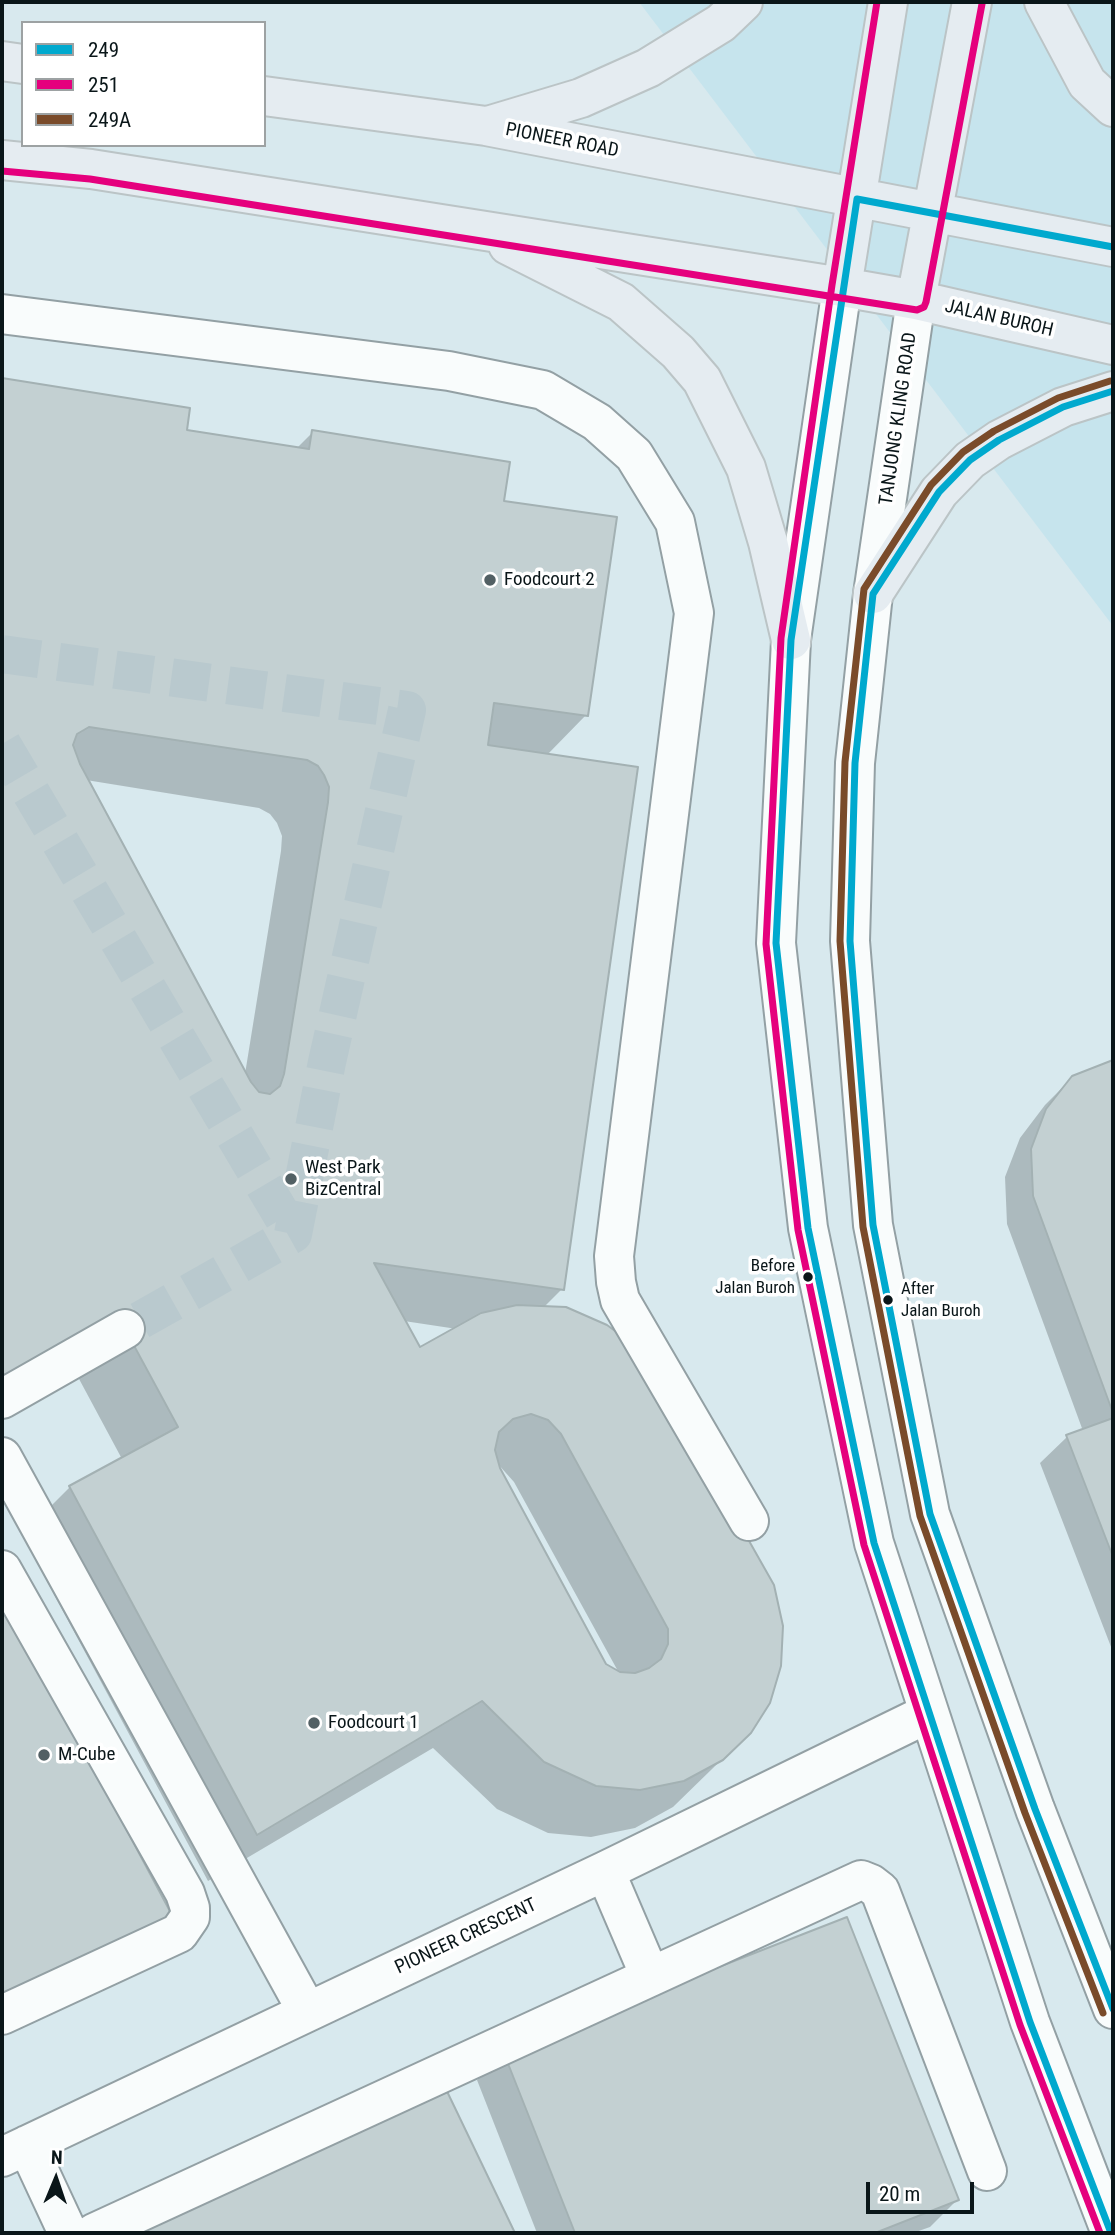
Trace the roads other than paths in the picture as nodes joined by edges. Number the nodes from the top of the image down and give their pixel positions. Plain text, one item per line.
1 (743, 2) edge
2 (888, 2) edge
3 (972, 2) edge
4 (1044, 2) edge
5 (2, 61) edge
6 (21, 64) edge
7 (266, 96) edge
8 (1113, 107) edge
9 (486, 127) junction
10 (2, 160) edge
11 (857, 199) junction
12 (932, 211) junction
13 (477, 230) junction
14 (1113, 247) edge
15 (842, 287) junction
16 (916, 300) junction
17 (2, 314) edge
18 (1113, 345) edge
19 (1113, 391) edge
20 (873, 594) junction
21 (791, 640) junction
22 (125, 1329) tunnel mouth
23 (2, 1399) edge
24 (2, 1457) edge
25 (749, 1521) dead end
26 (2, 1570) edge
27 (929, 1713) junction
28 (605, 1871) junction
29 (650, 1976) junction
30 (1113, 2009) edge
31 (307, 2011) junction
32 (2, 2015) edge
33 (14, 2151) edge
34 (987, 2171) dead end
35 (68, 2233) edge
36 (94, 2233) edge
37 (1111, 2233) edge

1 - 9 main road
2 - 11 main road
3 - 12 main road
4 - 8 main road
5 - 6 main road
7 - 9 main road, PIONEER ROAD
9 - 11 main road, PIONEER ROAD
10 - 13 main road
11 - 12 main road
11 - 15 main road
12 - 14 main road
12 - 16 main road
13 - 15 main road
13 - 21 main road
15 - 16 main road, JALAN BUROH
15 - 21 street
16 - 18 main road, JALAN BUROH
16 - 20 street, TANJONG KLING ROAD
17 - 25 street
19 - 20 main road
20 - 30 street, TANJONG KLING ROAD
21 - 27 street
22 - 23 street
24 - 31 street
26 - 32 street
27 - 28 street, PIONEER CRESCENT
27 - 37 street
28 - 29 street
28 - 31 street, PIONEER CRESCENT
29 - 34 street
29 - 36 street
31 - 33 street, PIONEER CRESCENT
33 - 35 street

